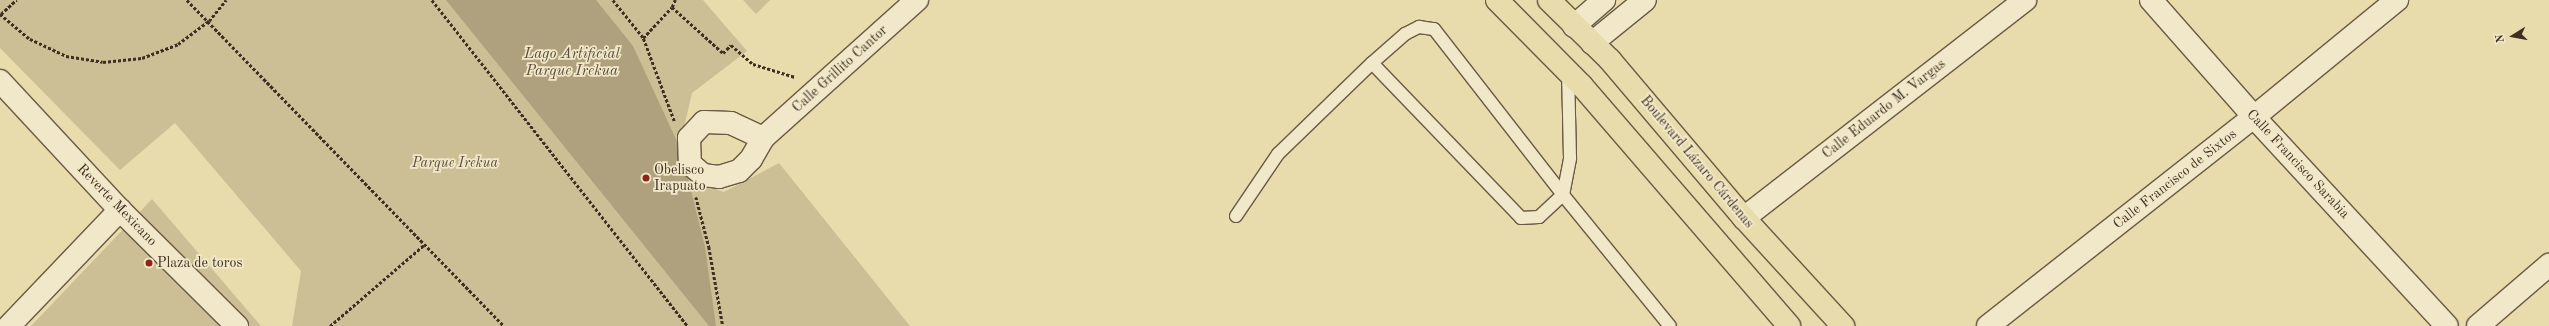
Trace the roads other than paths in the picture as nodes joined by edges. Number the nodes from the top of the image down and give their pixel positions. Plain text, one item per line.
1 (916, 0) edge
2 (1497, 0) edge
3 (1549, 0) edge
4 (1604, 0) edge
5 (1645, 0) edge
6 (2025, 0) edge
7 (2151, 0) edge
8 (2398, 0) edge
9 (1574, 26) junction
10 (1592, 43) junction
11 (1372, 63) junction
12 (1568, 73) junction
13 (0, 81) edge
14 (2254, 117) junction
15 (763, 138) dead end
16 (1563, 195) junction
17 (120, 210) junction
18 (1236, 216) dead end
19 (1744, 218) junction
20 (2549, 265) edge
21 (9, 326) edge
22 (237, 326) edge
23 (1670, 326) edge
24 (1789, 326) edge
25 (1843, 326) edge
26 (1988, 326) edge
27 (2447, 326) edge
28 (2478, 326) edge

1 - 15 street, Calle Grillito Cantor
2 - 12 main road
3 - 9 main road, Boulevard Lázaro Cárdenas
4 - 9 street
5 - 10 street
6 - 19 street, Calle Eduardo M. Vargas
7 - 14 street, Calle Francisco Sarabia
8 - 14 street, Calle Francisco de Sixtos
9 - 10 main road, Boulevard Lázaro Cárdenas
10 - 19 main road, Boulevard Lázaro Cárdenas
11 - 16 lane
11 - 16 lane
11 - 18 lane
12 - 16 lane
12 - 24 main road
13 - 17 street, Reverte Mexicano
14 - 26 street, Calle Francisco de Sixtos
14 - 27 street, Calle Francisco Sarabia
16 - 23 lane
17 - 21 street
17 - 22 street, Reverte Mexicano
19 - 25 main road, Boulevard Lázaro Cárdenas
20 - 28 street

